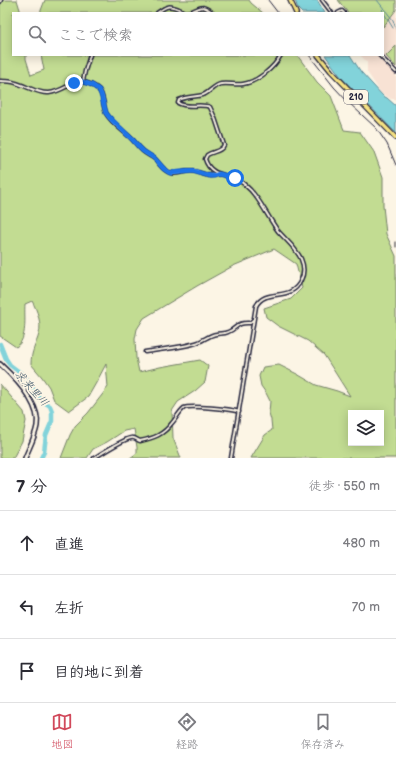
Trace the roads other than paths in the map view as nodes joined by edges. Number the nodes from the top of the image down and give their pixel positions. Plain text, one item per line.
1 (290, 0) edge
2 (322, 0) edge
3 (158, 12) edge
4 (184, 12) edge
5 (188, 12) edge
6 (212, 12) edge
7 (296, 12) edge
8 (331, 12) edge
9 (90, 56) edge
10 (280, 56) edge
11 (319, 56) edge
12 (380, 56) edge
13 (396, 72) edge
14 (0, 81) edge
15 (83, 82) junction
16 (396, 138) edge
17 (219, 174) junction
18 (254, 319) junction
19 (145, 352) dead end
20 (0, 364) edge
21 (239, 412) junction
22 (25, 458) edge
23 (94, 458) edge
24 (232, 458) edge

1 - 7 highway
2 - 8 street
3 - 4 street
5 - 6 street
9 - 15 street
10 - 17 street
11 - 16 highway, 210
12 - 13 street
14 - 15 street
15 - 17 street
17 - 18 street
18 - 19 street
18 - 21 street
20 - 22 main road
21 - 23 street
21 - 24 street

